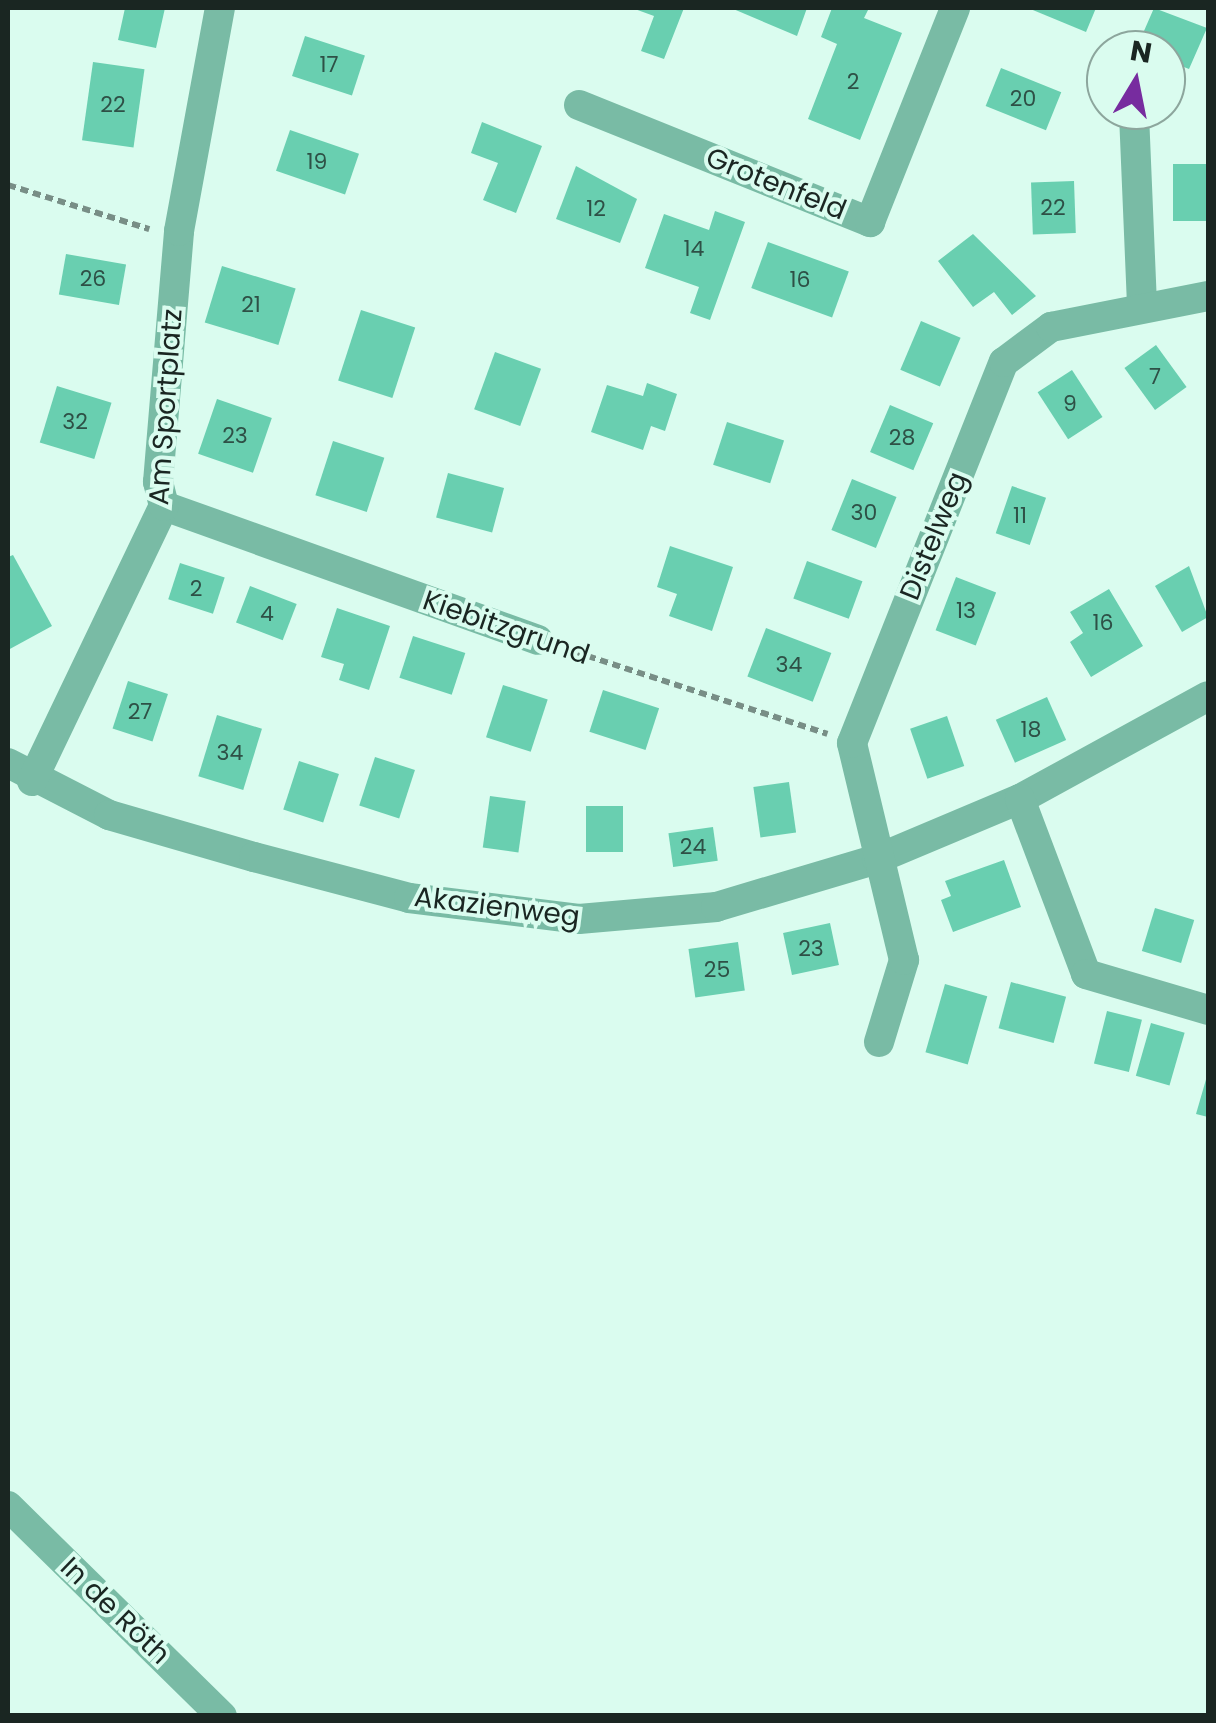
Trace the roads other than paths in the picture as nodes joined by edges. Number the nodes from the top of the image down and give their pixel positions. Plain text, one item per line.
1 (220, 8) edge
2 (955, 8) edge
3 (580, 105) dead end
4 (1131, 130) edge
5 (1208, 296) edge
6 (1142, 303) junction
7 (164, 506) junction
8 (538, 640) road end
9 (1208, 696) edge
10 (20, 772) edge
11 (1020, 799) junction
12 (877, 858) junction
13 (1208, 1010) edge
14 (879, 1042) dead end
15 (8, 1506) edge
16 (222, 1716) edge

1 - 7 street, Am Sportplatz
2 - 3 street, Grotenfeld
4 - 6 street
5 - 6 street, Distelweg
6 - 12 street, Distelweg
7 - 8 street, Kiebitzgrund
7 - 10 street, Am Sportplatz
9 - 11 street, Akazienweg
10 - 12 street, Akazienweg
11 - 12 street, Akazienweg
11 - 13 street
12 - 14 street
15 - 16 street, In de Röth

